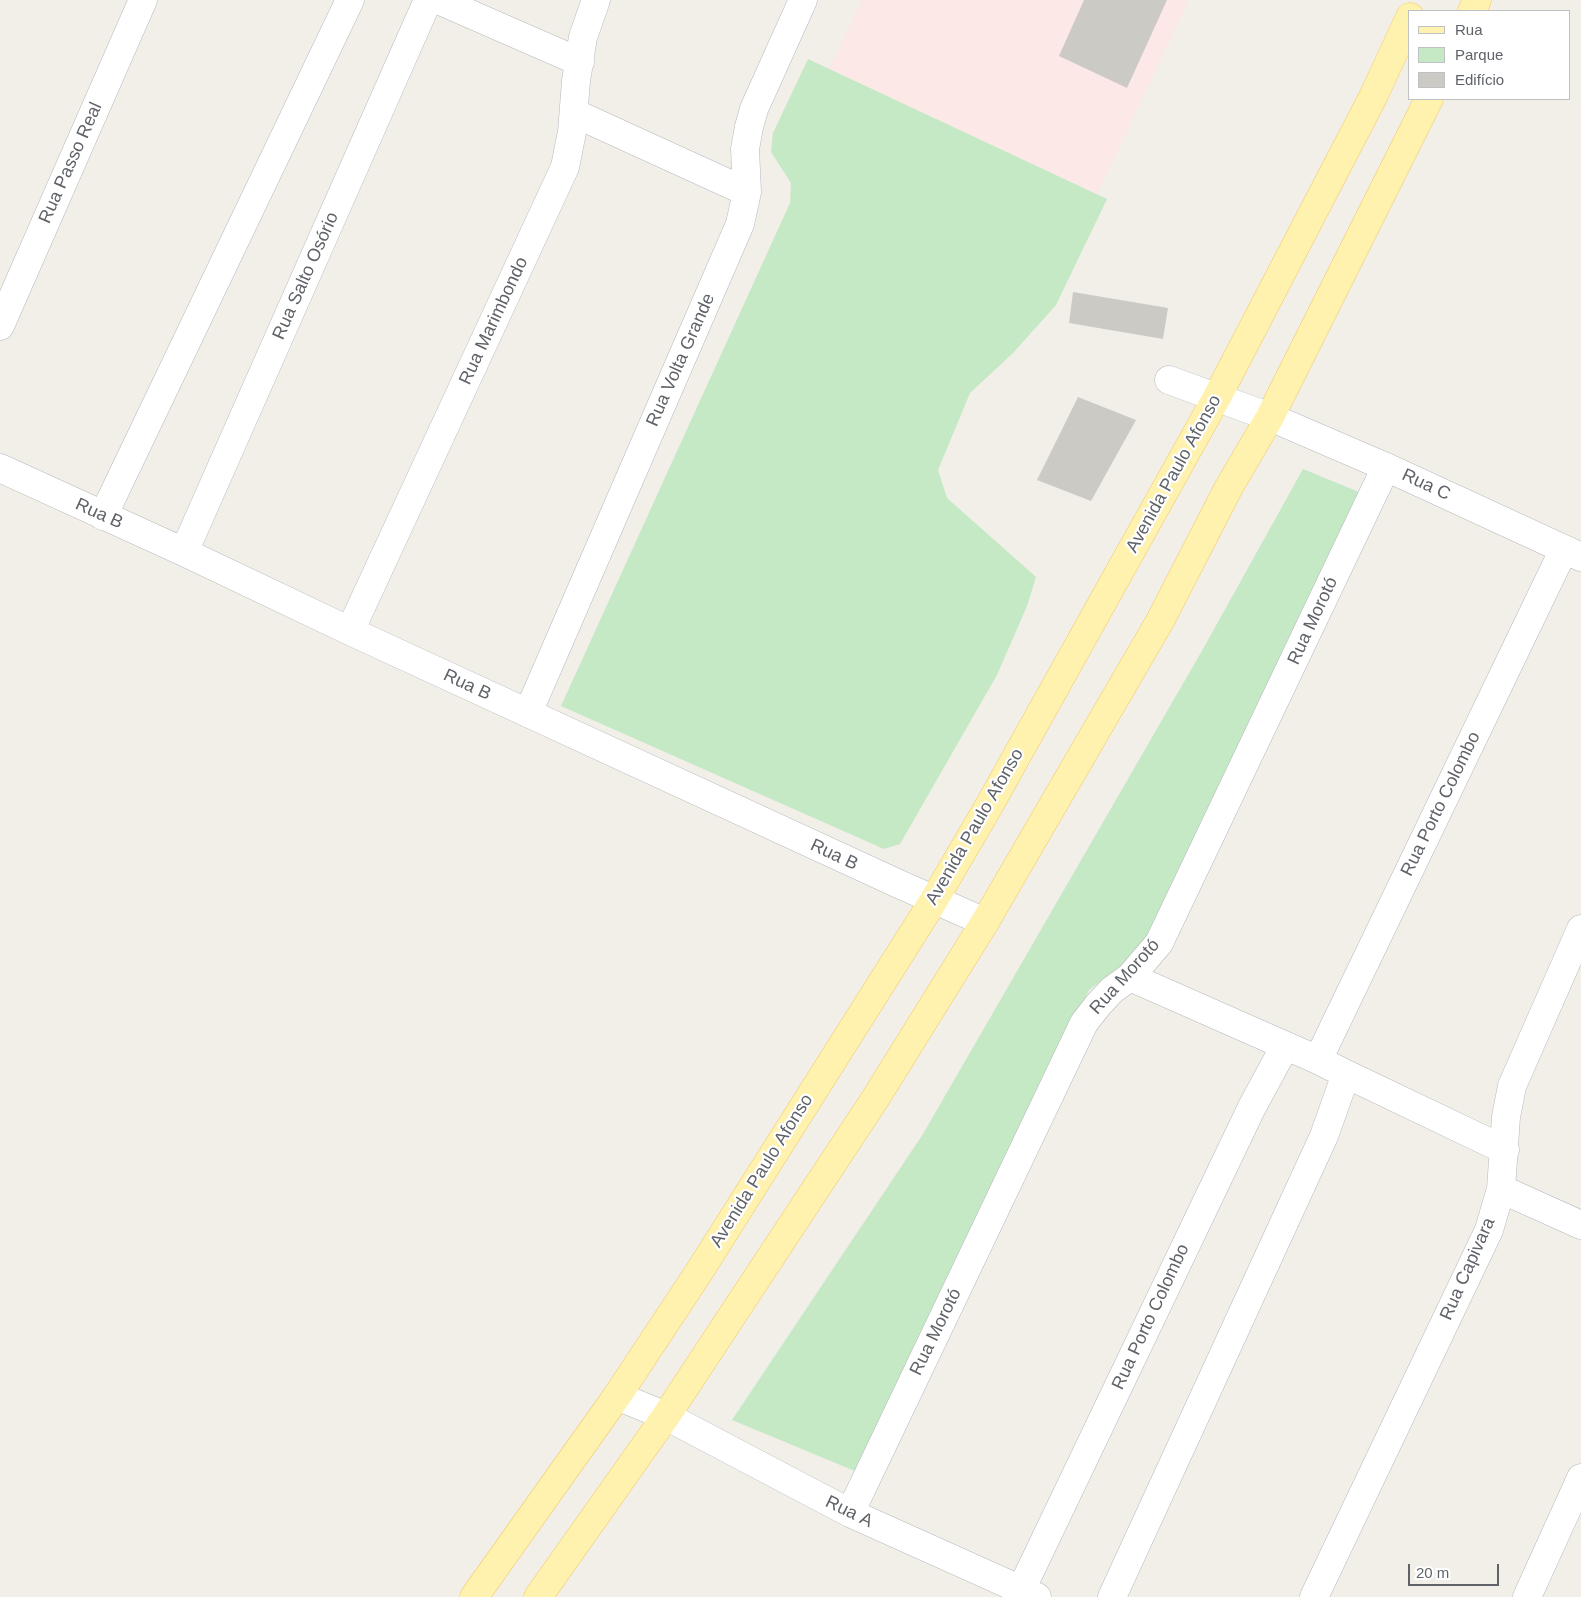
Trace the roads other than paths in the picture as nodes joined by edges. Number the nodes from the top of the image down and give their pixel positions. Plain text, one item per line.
1 (143, 0) edge
2 (350, 0) edge
3 (428, 0) edge
4 (438, 0) edge
5 (596, 0) edge
6 (803, 0) edge
7 (1408, 21) edge
8 (580, 62) junction
9 (1428, 100) edge
10 (574, 113) junction
11 (747, 192) junction
12 (0, 326) edge
13 (1169, 380) dead end
14 (1216, 397) junction
15 (1270, 417) junction
16 (1386, 467) junction
17 (0, 468) edge
18 (103, 516) junction
19 (184, 552) junction
20 (1572, 553) edge
21 (350, 631) junction
22 (528, 713) junction
23 (934, 900) junction
24 (985, 922) junction
25 (1581, 928) edge
26 (1130, 977) junction
27 (1285, 1046) junction
28 (1318, 1060) junction
29 (1346, 1074) junction
30 (1505, 1150) junction
31 (1501, 1188) junction
32 (1581, 1225) edge
33 (617, 1396) junction
34 (666, 1416) junction
35 (1581, 1478) edge
36 (850, 1513) junction
37 (1029, 1593) edge
38 (474, 1597) edge
39 (538, 1597) edge
40 (1112, 1597) edge
41 (1314, 1597) edge
42 (1527, 1597) edge

1 - 12 street, Rua Passo Real
2 - 18 street
3 - 19 street, Rua Salto Osório
4 - 8 street
5 - 8 street, Rua Marimbondo
6 - 11 street, Rua Volta Grande
7 - 14 main road, Avenida Paulo Afonso
8 - 10 street, Rua Marimbondo
9 - 15 main road
10 - 11 street
10 - 21 street, Rua Marimbondo
11 - 22 street, Rua Volta Grande
13 - 14 street, Rua C
14 - 15 street, Rua C
14 - 23 main road, Avenida Paulo Afonso
15 - 16 street, Rua C
15 - 24 main road
16 - 20 street, Rua C
16 - 26 street, Rua Morotó
17 - 18 street, Rua B
18 - 19 street, Rua B
19 - 21 street, Rua B
20 - 28 street, Rua Porto Colombo
21 - 22 street, Rua B
22 - 23 street, Rua B
23 - 24 street, Rua B
23 - 33 main road, Avenida Paulo Afonso
24 - 34 main road
25 - 30 street, Rua Capivara
26 - 27 street
26 - 36 street, Rua Morotó
27 - 28 street
27 - 37 street, Rua Porto Colombo
28 - 29 street
29 - 30 street
29 - 40 street
30 - 31 street, Rua Capivara
31 - 32 street
31 - 41 street, Rua Capivara
33 - 34 street, Rua A
33 - 38 main road, Avenida Paulo Afonso
34 - 36 street, Rua A
34 - 39 main road
35 - 42 street
36 - 37 street, Rua A

